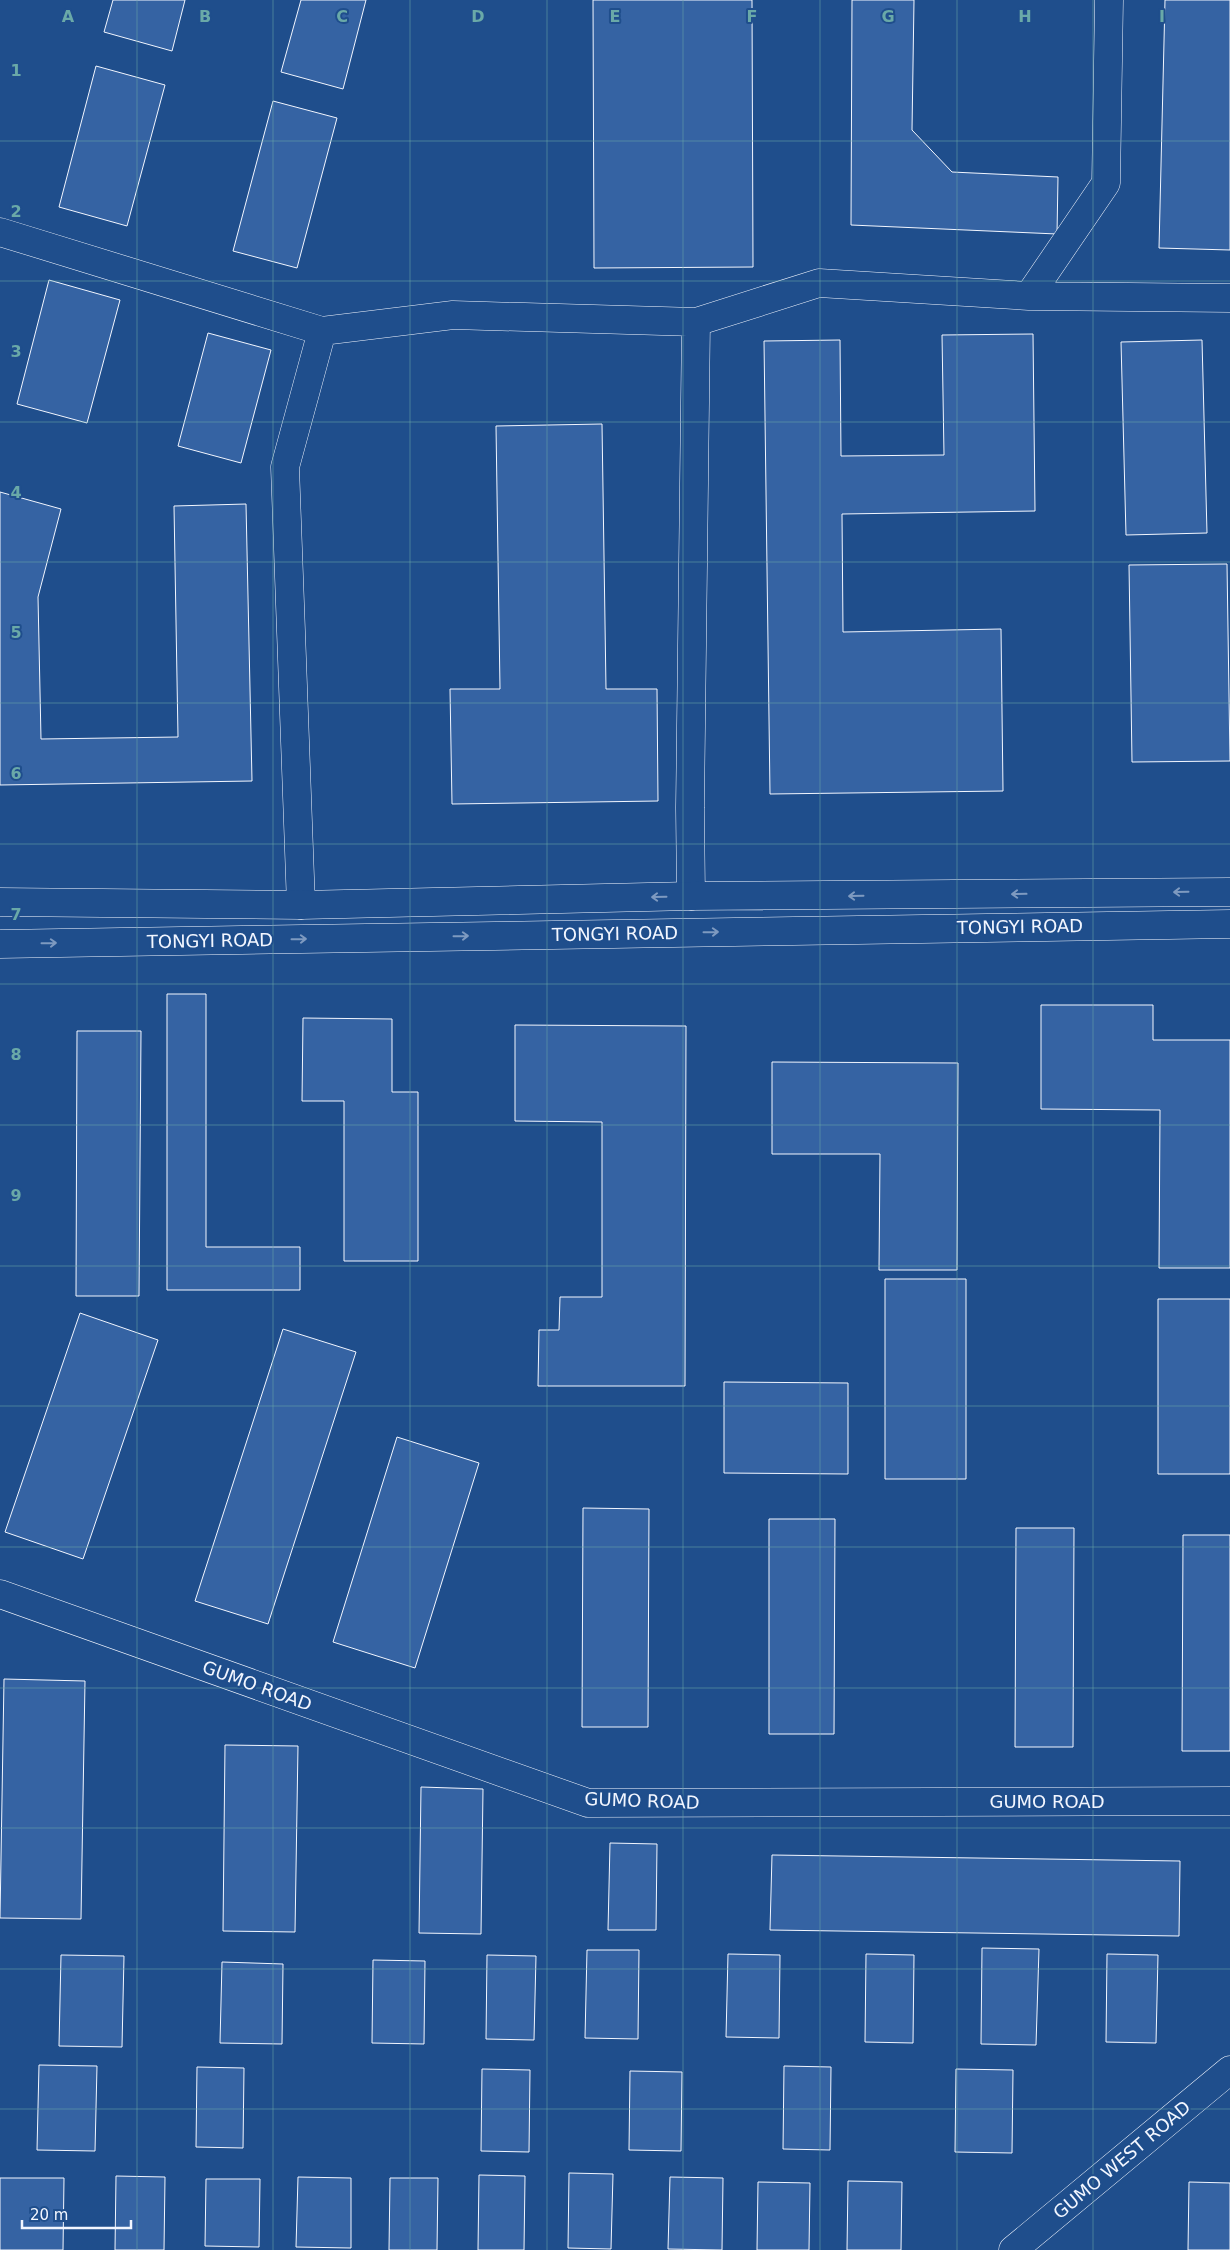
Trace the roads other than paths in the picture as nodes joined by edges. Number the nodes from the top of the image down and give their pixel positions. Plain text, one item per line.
1 (1110, 0) edge
2 (0, 232) edge
3 (1029, 296) junction
4 (1230, 298) edge
5 (696, 322) junction
6 (322, 331) junction
7 (1230, 892) edge
8 (691, 896) junction
9 (0, 902) edge
10 (301, 904) junction
11 (1230, 924) edge
12 (0, 944) edge
13 (0, 1594) edge
14 (1230, 1801) edge
15 (1230, 2070) edge
16 (1013, 2250) edge

1 - 3 street
2 - 6 street
3 - 4 street
3 - 5 street
5 - 6 street
5 - 8 street
6 - 10 street
7 -> 8 street, TONGYI ROAD
8 -> 10 street, TONGYI ROAD
9 - 10 street, TONGYI ROAD
12 -> 11 street, TONGYI ROAD
13 - 14 street, GUMO ROAD
15 - 16 street, GUMO WEST ROAD

